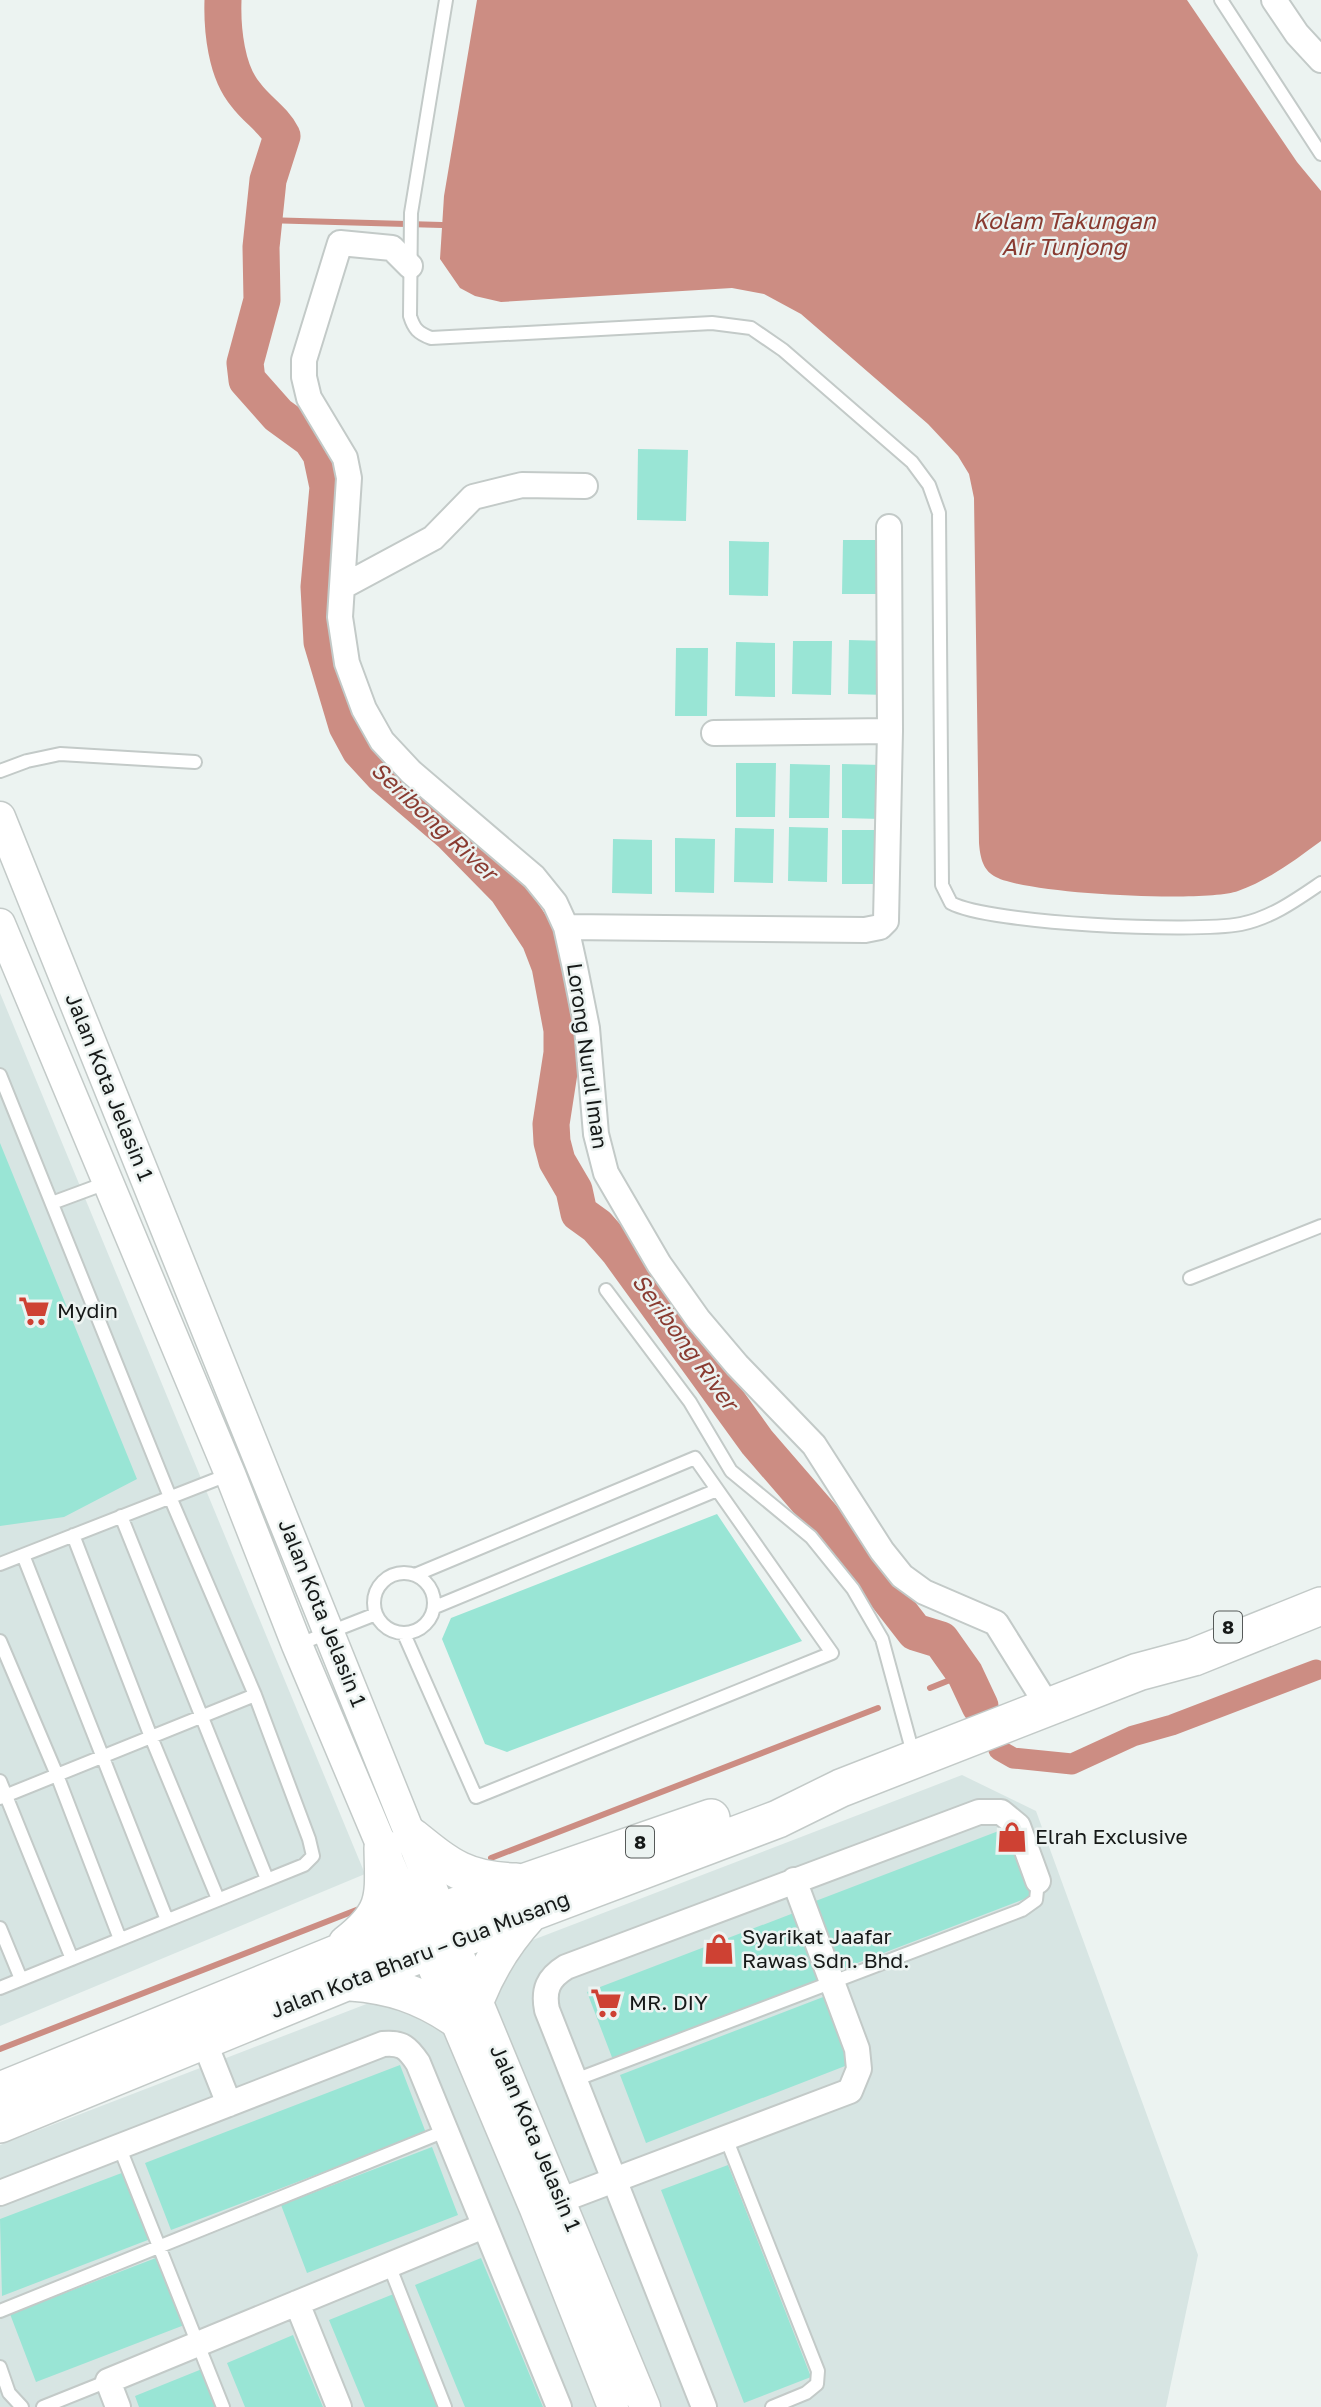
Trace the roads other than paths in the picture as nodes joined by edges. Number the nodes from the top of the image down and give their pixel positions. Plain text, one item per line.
1 (446, 0) edge
2 (1221, 0) edge
3 (1274, 0) edge
4 (1321, 60) edge
5 (1321, 154) edge
6 (410, 266) junction
7 (585, 486) dead end
8 (890, 527) dead end
9 (342, 587) junction
10 (890, 731) junction
11 (714, 733) dead end
12 (195, 762) dead end
13 (0, 771) edge
14 (1, 823) edge
15 (1321, 883) edge
16 (0, 925) edge
17 (566, 927) junction
18 (0, 1075) edge
19 (106, 1183) junction
20 (51, 1203) junction
21 (1321, 1226) edge
22 (1190, 1278) dead end
23 (606, 1290) dead end
24 (230, 1474) junction
25 (717, 1490) junction
26 (170, 1497) junction
27 (121, 1516) junction
28 (73, 1535) junction
29 (23, 1555) junction
30 (0, 1564) edge
31 (415, 1575) junction
32 (1321, 1586) edge
33 (1321, 1606) edge
34 (435, 1607) junction
35 (376, 1614) junction
36 (329, 1632) junction
37 (404, 1634) junction
38 (0, 1642) edge
39 (297, 1645) junction
40 (1138, 1672) junction
41 (255, 1695) junction
42 (1049, 1708) junction
43 (201, 1717) junction
44 (150, 1737) junction
45 (105, 1756) junction
46 (915, 1760) junction
47 (57, 1775) junction
48 (0, 1781) edge
49 (3, 1796) edge
50 (397, 1842) junction
51 (267, 1880) junction
52 (794, 1880) junction
53 (1038, 1881) joint
54 (529, 1896) junction
55 (218, 1899) junction
56 (167, 1920) junction
57 (0, 1928) edge
58 (434, 1932) junction
59 (120, 1939) junction
60 (72, 1959) junction
61 (341, 1967) junction
62 (21, 1979) junction
63 (833, 1982) junction
64 (0, 1988) edge
65 (465, 2007) junction
66 (204, 2041) junction
67 (575, 2080) junction
68 (0, 2091) edge
69 (229, 2104) junction
70 (0, 2124) edge
71 (445, 2131) junction
72 (726, 2138) junction
73 (119, 2146) junction
74 (615, 2179) junction
75 (0, 2193) edge
76 (549, 2204) junction
77 (484, 2226) junction
78 (158, 2246) junction
79 (389, 2265) junction
80 (297, 2303) junction
81 (0, 2311) edge
82 (197, 2345) junction
83 (0, 2367) edge
84 (108, 2381) junction
85 (22, 2407) edge
86 (43, 2407) edge
87 (118, 2407) edge
88 (223, 2407) edge
89 (339, 2407) edge
90 (445, 2407) edge
91 (559, 2407) edge
92 (613, 2407) edge
93 (645, 2407) edge
94 (704, 2407) edge
95 (772, 2407) edge

1 - 6 lane
2 - 5 lane
3 - 4 street
6 - 9 street, Lorong Nurul Iman
6 - 15 lane
7 - 9 street
8 - 10 street
9 - 17 street, Lorong Nurul Iman
10 - 11 street
10 - 17 street
12 - 13 lane
14 - 36 street, Jalan Kota Jelasin 1
16 - 19 street
17 - 42 street, Lorong Nurul Iman
18 - 20 lane
19 - 20 lane
19 - 24 street
20 - 26 lane
21 - 22 lane
23 - 46 lane
24 - 26 lane
24 - 39 street
25 - 31 lane
25 - 34 lane
25 - 37 lane
26 - 27 lane
26 - 41 lane
27 - 28 lane
27 - 43 lane
28 - 29 lane
28 - 44 lane
29 - 30 lane
29 - 45 lane
31 - 34 lane
31 - 35 lane
32 - 40 main road, Jalan Kota Bharu – Gua Musang / 8
33 - 40 main road, Jalan Kota Bharu – Gua Musang / 8
34 - 37 lane
35 - 36 lane
35 - 37 lane
36 - 39 lane
36 - 50 street, Jalan Kota Jelasin 1
38 - 47 lane
39 - 50 street
40 - 42 main road, Jalan Kota Bharu – Gua Musang / 8
41 - 43 lane
41 - 51 lane
42 - 46 main road, Jalan Kota Bharu – Gua Musang / 8
43 - 44 lane
43 - 51 lane
44 - 45 lane
44 - 55 lane
45 - 47 lane
45 - 56 lane
46 - 54 main road, Jalan Kota Bharu – Gua Musang / 8
47 - 49 lane
47 - 59 lane
48 - 49 lane
49 - 60 lane
50 - 54 main road
50 - 58 street
50 - 61 main road
51 - 55 lane
52 - 53 street
52 - 63 street
52 - 67 street
53 - 63 lane
54 - 58 main road, Jalan Kota Bharu – Gua Musang / 8
54 - 65 main road
55 - 56 lane
56 - 59 lane
57 - 62 lane
58 - 61 main road, Jalan Kota Bharu – Gua Musang / 8
58 - 65 street
59 - 60 lane
60 - 62 lane
61 - 65 main road
61 - 66 main road, Jalan Kota Bharu – Gua Musang / 8
61 - 68 main road, Jalan Kota Bharu – Gua Musang / 8
62 - 64 lane
63 - 67 lane
63 - 72 street
65 - 76 street
66 - 69 street
66 - 70 main road, Jalan Kota Bharu – Gua Musang / 8
67 - 74 street
69 - 71 street
69 - 73 street
71 - 77 street
71 - 78 lane
72 - 74 street
72 - 95 lane
73 - 75 street
73 - 78 lane
74 - 76 street
74 - 94 street
76 - 92 street
76 - 93 street, Jalan Kota Jelasin 1
77 - 79 street
77 - 91 street
78 - 81 lane
78 - 82 lane
79 - 80 street
79 - 90 lane
80 - 82 street
80 - 89 street
82 - 84 street
82 - 88 lane
83 - 85 lane
84 - 86 lane
84 - 87 street

